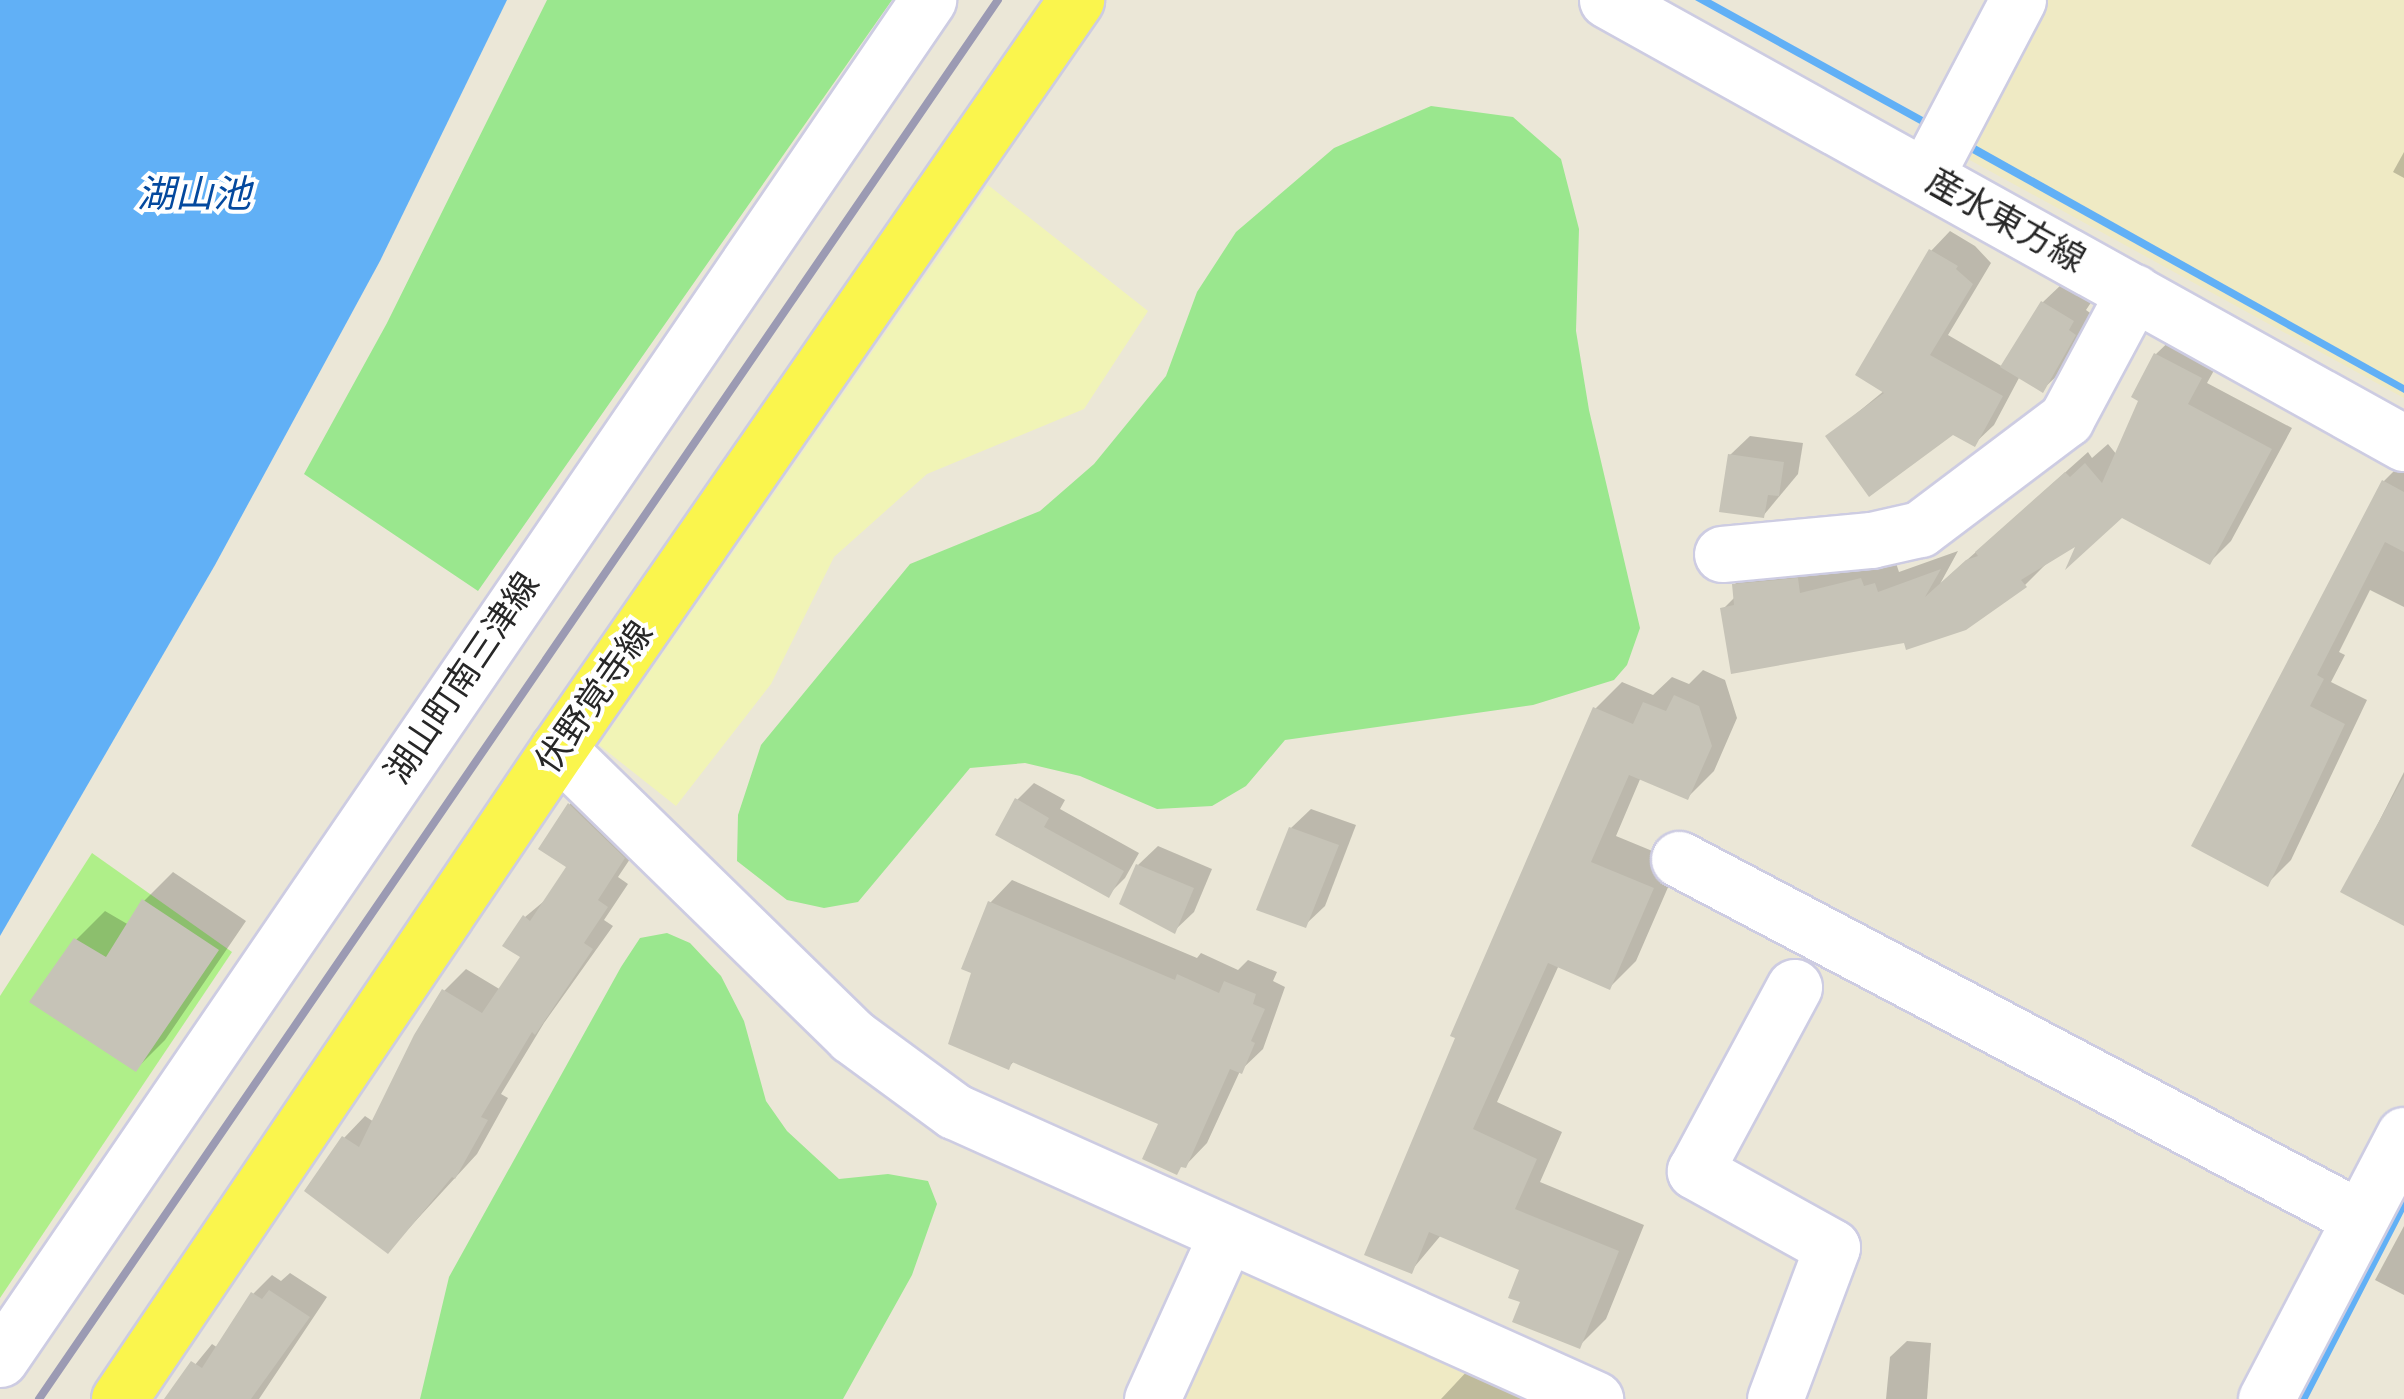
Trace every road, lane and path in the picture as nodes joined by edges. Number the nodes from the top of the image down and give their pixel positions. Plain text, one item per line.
1 (928, 0) edge
2 (1076, 0) edge
3 (1606, 0) edge
4 (2018, 0) edge
5 (1926, 175) junction
6 (2134, 292) junction
7 (2404, 443) edge
8 (1722, 554) dead end
9 (558, 749) junction
10 (1678, 859) dead end
11 (1794, 987) dead end
12 (2404, 1135) edge
13 (2360, 1218) junction
14 (1226, 1234) junction
15 (0, 1359) edge
16 (1169, 1394) edge
17 (1585, 1397) edge
18 (118, 1399) edge
19 (1775, 1399) edge
20 (2266, 1399) edge

1 - 15 street, 湖山町南三津線
2 - 9 main road, 伏野覚寺線
3 - 5 street, 産水東方線
4 - 5 street
5 - 6 street, 産水東方線
6 - 7 street, 産水東方線
6 - 8 street
9 - 14 street
9 - 18 main road, 伏野覚寺線
10 - 13 street
11 - 19 street
12 - 13 street
13 - 20 street
14 - 16 street
14 - 17 street

